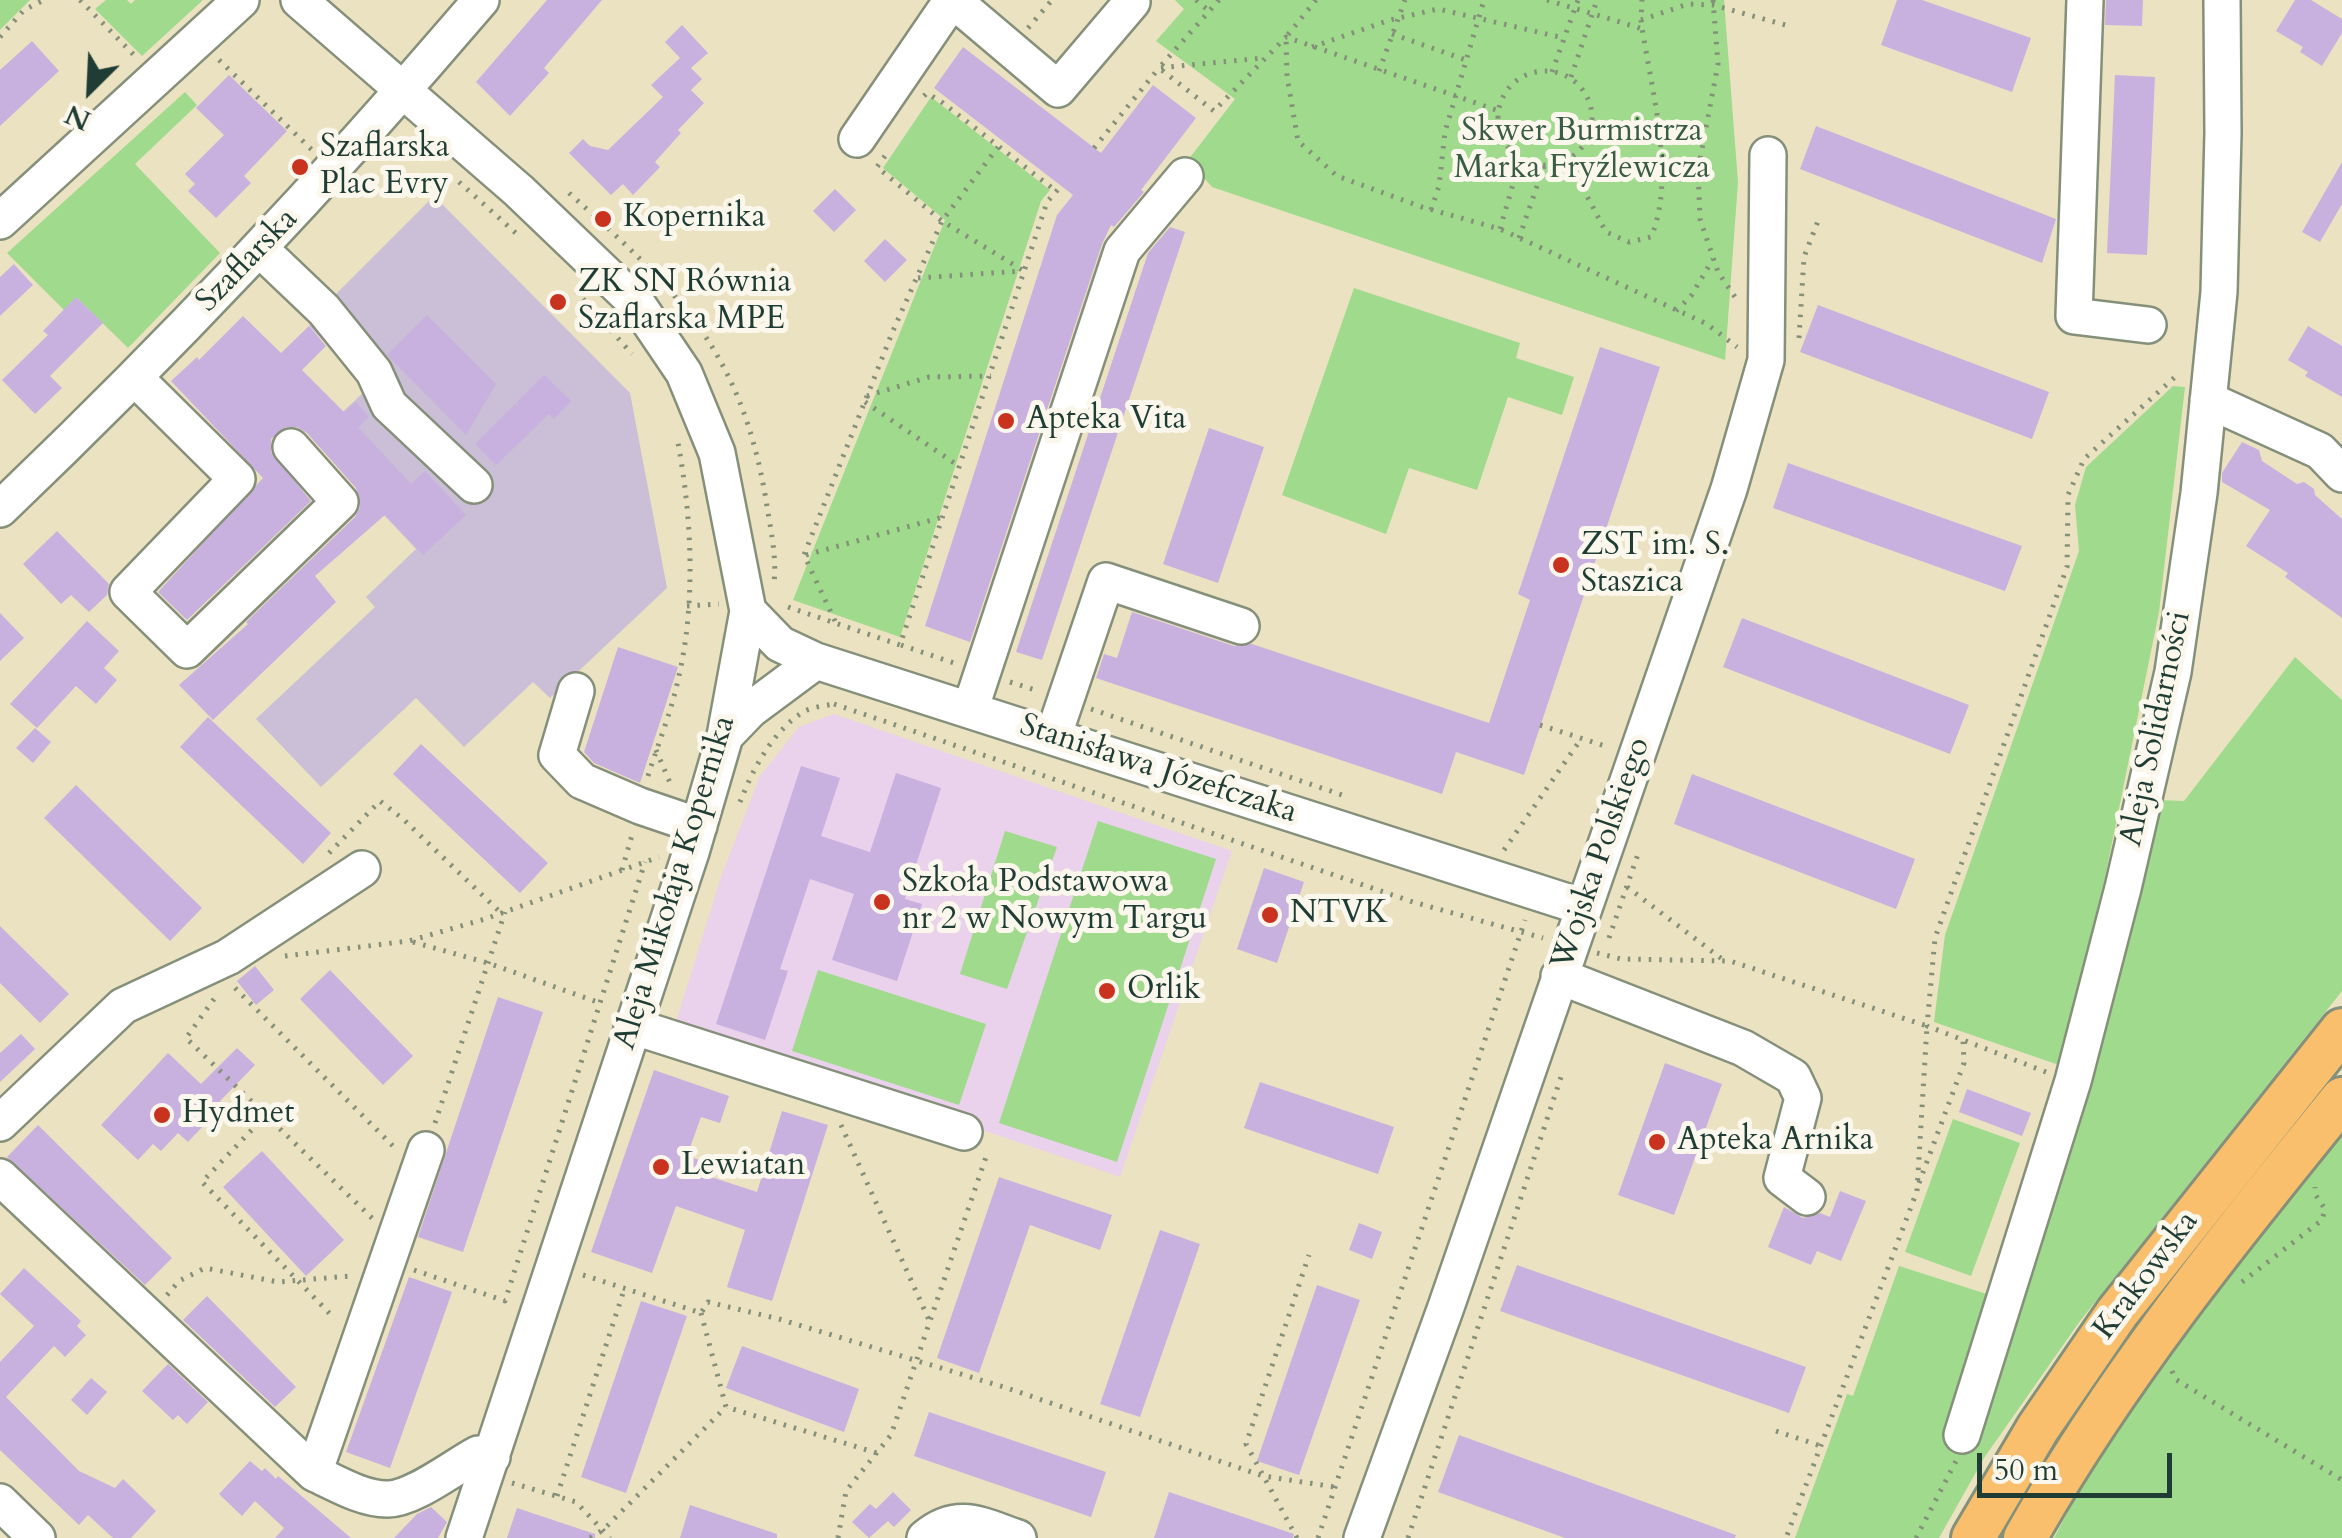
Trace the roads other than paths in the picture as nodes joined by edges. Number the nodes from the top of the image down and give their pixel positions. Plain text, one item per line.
1 (241, 0) edge
2 (299, 0) edge
3 (481, 0) edge
4 (2085, 0) edge
5 (2222, 0) edge
6 (953, 1) edge
7 (1132, 2) edge
8 (403, 91) junction
9 (872, 145) road end
10 (1768, 155) dead end
11 (1185, 176) dead end
12 (0, 220) edge
13 (260, 250) junction
14 (2148, 324) dead end
15 (135, 378) junction
16 (2210, 387) junction
17 (291, 447) dead end
18 (2342, 474) edge
19 (474, 485) dead end
20 (0, 509) edge
21 (760, 606) junction
22 (1242, 626) dead end
23 (831, 666) junction
24 (576, 691) dead end
25 (970, 710) junction
26 (725, 736) junction
27 (1052, 737) junction
28 (695, 839) junction
29 (362, 869) dead end
30 (1588, 891) junction
31 (1559, 976) junction
32 (632, 1026) junction
33 (2342, 1030) edge
34 (2342, 1098) edge
35 (0, 1123) edge
36 (977, 1137) road end
37 (422, 1161) road end
38 (0, 1177) edge
39 (1808, 1198) dead end
40 (1962, 1436) road end
41 (500, 1470) junction
42 (314, 1472) junction
43 (0, 1502) edge
44 (36, 1538) edge
45 (464, 1538) edge
46 (926, 1538) edge
47 (1018, 1538) edge
48 (1362, 1538) edge
49 (1972, 1538) edge
50 (2025, 1538) edge

1 - 12 street
2 - 8 street, Aleja Mikołaja Kopernika
3 - 8 street, Szaflarska
4 - 14 street
5 - 16 street, Aleja Solidarności
6 - 7 street
6 - 9 street
8 - 13 street, Szaflarska
8 - 21 street, Aleja Mikołaja Kopernika
10 - 30 street, Wojska Polskiego
11 - 25 street
13 - 15 street, Szaflarska
13 - 19 street
15 - 17 street
15 - 20 street, Szaflarska
16 - 18 street
16 - 40 street, Aleja Solidarności
21 - 23 street, Stanisława Józefczaka
21 - 26 street, Aleja Mikołaja Kopernika
22 - 27 street
23 - 25 street, Stanisława Józefczaka
23 - 26 street
24 - 28 street
25 - 27 street, Stanisława Józefczaka
26 - 28 street, Aleja Mikołaja Kopernika
27 - 30 street, Stanisława Józefczaka
28 - 32 street, Aleja Mikołaja Kopernika
29 - 35 street
30 - 31 street, Wojska Polskiego
31 - 39 street
31 - 48 street, Wojska Polskiego
32 - 36 street
32 - 41 street, Aleja Mikołaja Kopernika
33 - 49 main road, Krakowska
34 - 50 main road, Krakowska
37 - 42 street
38 - 42 street
41 - 42 street
41 - 45 street, Aleja Mikołaja Kopernika
43 - 44 street
46 - 47 street

